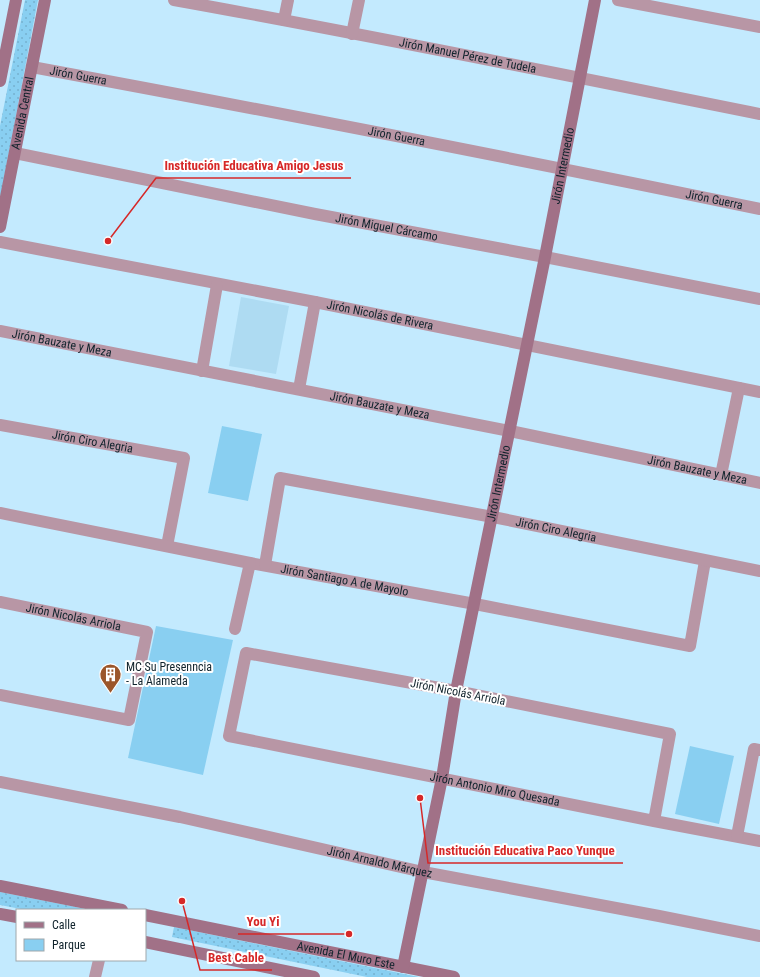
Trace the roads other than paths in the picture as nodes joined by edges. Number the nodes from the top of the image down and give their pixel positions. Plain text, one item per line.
1 (16, 0) edge
2 (45, 0) edge
3 (174, 0) edge
4 (288, 0) edge
5 (359, 0) edge
6 (595, 0) edge
7 (618, 0) edge
8 (284, 20) junction
9 (760, 27) edge
10 (352, 34) junction
11 (2, 58) edge
12 (32, 67) junction
13 (581, 78) junction
14 (0, 82) edge
15 (760, 114) edge
16 (15, 153) junction
17 (562, 168) junction
18 (760, 209) edge
19 (0, 227) edge
20 (0, 242) edge
21 (545, 257) junction
22 (217, 285) junction
23 (760, 299) edge
24 (315, 302) junction
25 (0, 331) edge
26 (527, 345) junction
27 (202, 371) junction
28 (739, 388) junction
29 (299, 389) junction
30 (760, 392) edge
31 (0, 425) edge
32 (510, 430) junction
33 (721, 475) junction
34 (760, 483) edge
35 (0, 513) edge
36 (493, 517) junction
37 (167, 546) junction
38 (705, 561) junction
39 (250, 563) junction
40 (265, 565) junction
41 (760, 571) edge
42 (0, 602) edge
43 (475, 604) junction
44 (235, 629) dead end
45 (456, 691) junction
46 (0, 695) edge
47 (229, 736) joint
48 (757, 750) edge
49 (442, 778) junction
50 (0, 782) edge
51 (654, 821) junction
52 (737, 836) junction
53 (760, 841) edge
54 (423, 872) junction
55 (0, 886) edge
56 (117, 909) edge
57 (0, 914) edge
58 (16, 917) edge
59 (146, 918) edge
60 (760, 936) edge
61 (146, 942) edge
62 (99, 961) edge
63 (403, 967) junction
64 (95, 977) edge
65 (314, 977) edge
66 (454, 977) edge

1 - 11 street
2 - 12 street, Avenida Central
3 - 8 street, Jirón Manuel Pérez de Tudela
4 - 8 street
5 - 10 street
6 - 13 street, Jirón Intermedio
7 - 9 street
8 - 10 street, Jirón Manuel Pérez de Tudela
10 - 13 street, Jirón Manuel Pérez de Tudela
11 - 14 street
12 - 16 street, Avenida Central
12 - 17 street, Jirón Guerra
13 - 15 street, Jirón Manuel Pérez de Tudela
13 - 17 street, Jirón Intermedio
16 - 19 street, Avenida Central
16 - 21 street, Jirón Miguel Cárcamo
17 - 18 street, Jirón Guerra
17 - 21 street, Jirón Intermedio
20 - 22 street, Jirón Nicolás de Rivera
21 - 23 street, Jirón Miguel Cárcamo
21 - 26 street, Jirón Intermedio
22 - 24 street, Jirón Nicolás de Rivera
22 - 27 street
24 - 26 street, Jirón Nicolás de Rivera
24 - 29 street
25 - 27 street, Jirón Bauzate y Meza
26 - 28 street, Jirón Nicolás de Rivera
26 - 32 street, Jirón Intermedio
27 - 29 street, Jirón Bauzate y Meza
28 - 30 street, Jirón Nicolás de Rivera
28 - 33 street
29 - 32 street, Jirón Bauzate y Meza
31 - 37 street, Jirón Ciro Alegria
32 - 33 street, Jirón Bauzate y Meza
32 - 36 street, Jirón Intermedio
33 - 34 street, Jirón Bauzate y Meza
35 - 37 street, Jirón Santiago A de Mayolo
36 - 38 street, Jirón Ciro Alegria
36 - 40 street, Jirón Ciro Alegria
36 - 43 street, Jirón Intermedio
37 - 39 street, Jirón Santiago A de Mayolo
38 - 41 street, Jirón Ciro Alegria
38 - 43 street, Jirón Santiago A de Mayolo
39 - 40 street, Jirón Santiago A de Mayolo
39 - 44 street
40 - 43 street, Jirón Santiago A de Mayolo
42 - 46 street, Jirón Nicolás Arriola
43 - 45 street, Jirón Intermedio
45 - 47 street, Jirón Nicolás Arriola
45 - 49 street, Jirón Intermedio
45 - 51 street, Jirón Nicolás Arriola
47 - 49 street, Jirón Antonio Miro Quesada
48 - 52 street
49 - 51 street, Jirón Antonio Miro Quesada
49 - 54 street, Jirón Intermedio
50 - 54 street, Jirón Arnaldo Márquez
51 - 52 street, Jirón Antonio Miro Quesada
52 - 53 street, Jirón Antonio Miro Quesada
54 - 60 street, Jirón Arnaldo Márquez
54 - 63 street, Jirón Intermedio
55 - 56 street
57 - 58 street
59 - 63 street, Avenida El Muro Este
61 - 65 street
62 - 64 street
63 - 66 street, Avenida El Muro Este

